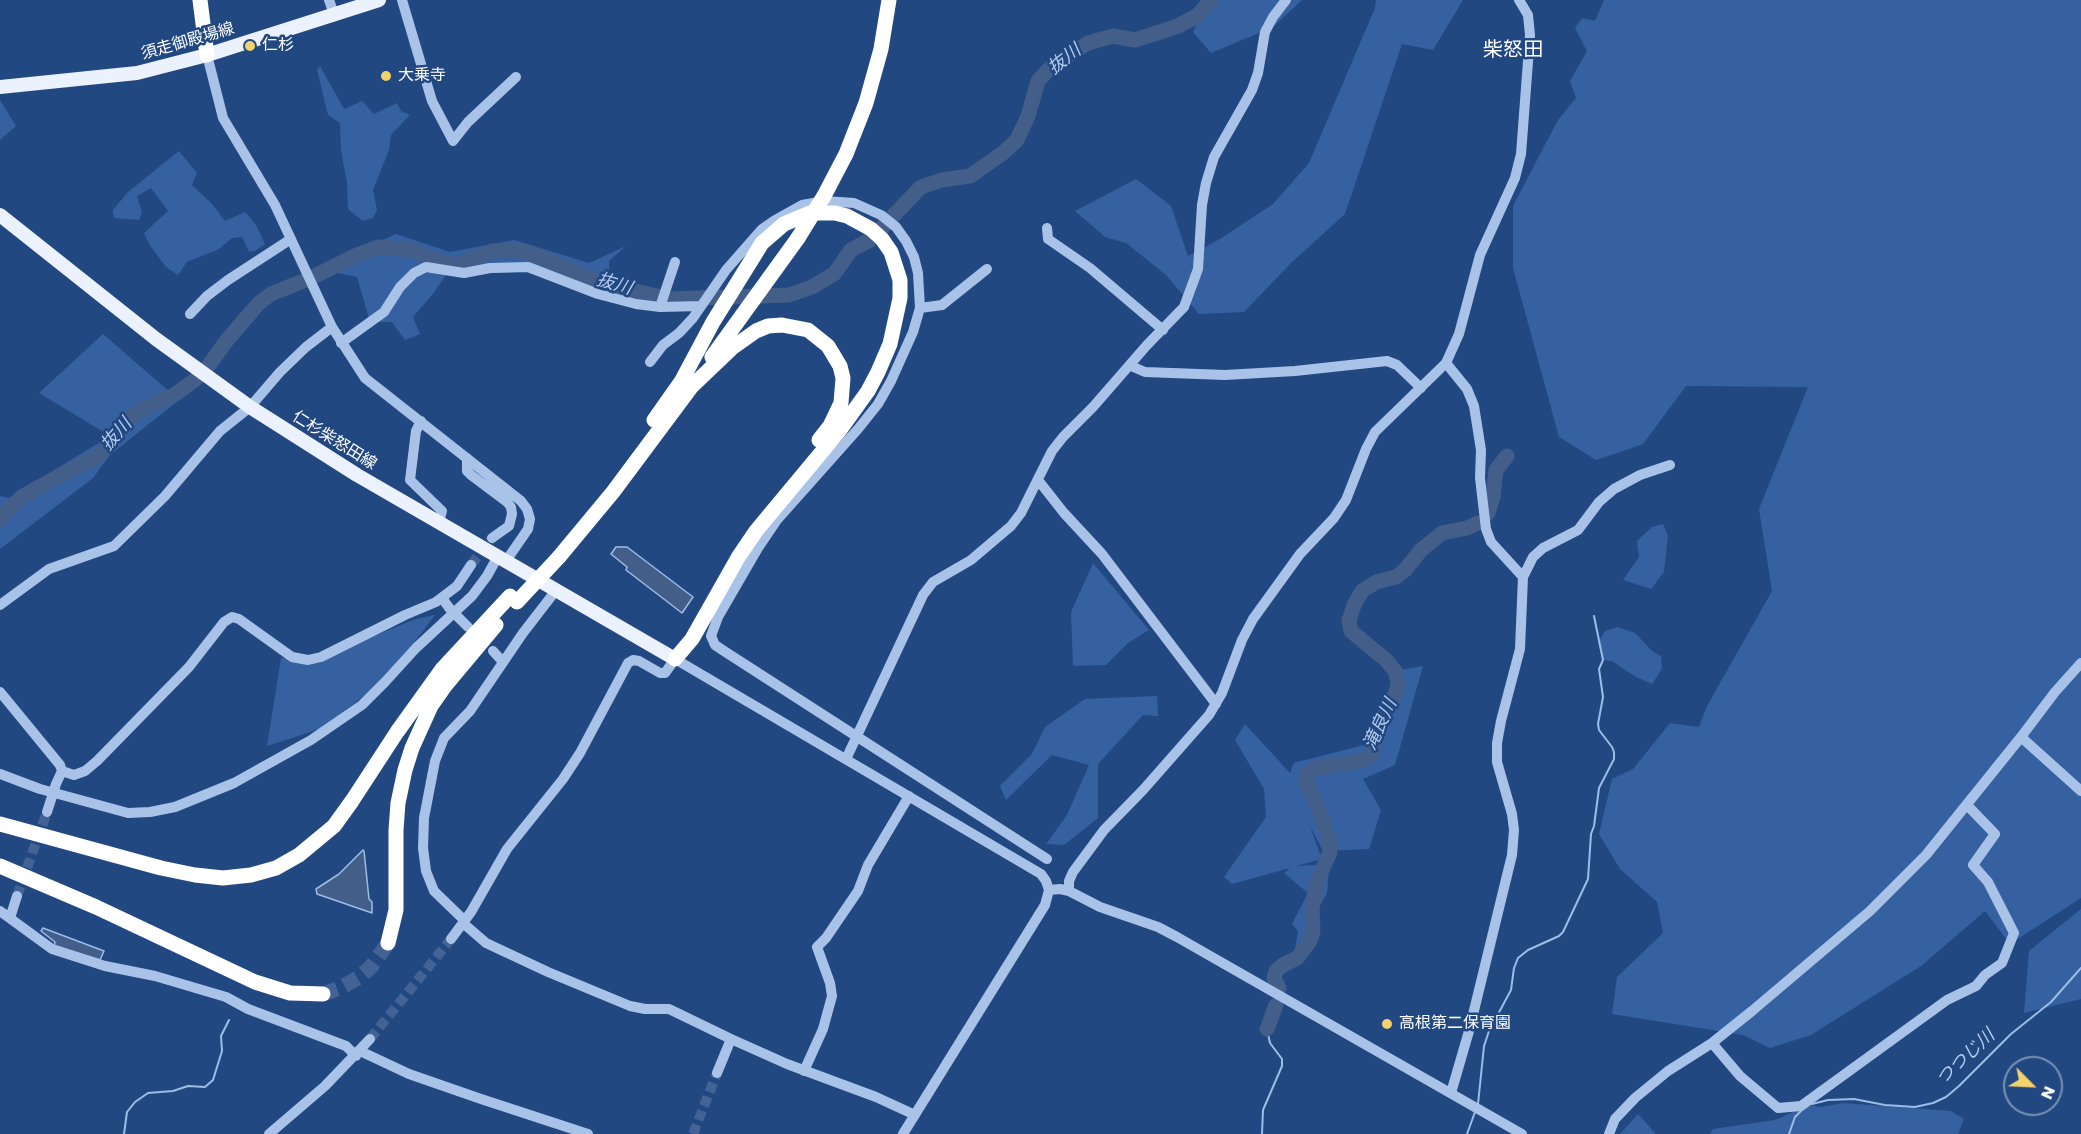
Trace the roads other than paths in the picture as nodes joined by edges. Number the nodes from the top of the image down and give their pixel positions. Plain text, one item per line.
1 (200, 0) edge
2 (329, 0) edge
3 (379, 0) edge
4 (402, 0) edge
5 (881, 0) edge
6 (889, 0) edge
7 (1286, 0) edge
8 (1519, 0) edge
9 (334, 14) junction
10 (207, 55) junction
11 (516, 77) dead end
12 (0, 87) edge
13 (821, 194) junction
14 (0, 215) edge
15 (1047, 228) dead end
16 (291, 239) junction
17 (675, 262) dead end
18 (987, 269) dead end
19 (661, 304) junction
20 (700, 306) junction
21 (920, 308) junction
22 (190, 314) dead end
23 (723, 325) junction
24 (332, 327) junction
25 (1163, 330) junction
26 (341, 343) junction
27 (650, 362) dead end
28 (1446, 363) junction
29 (1131, 366) junction
30 (685, 385) junction
31 (1421, 388) junction
32 (250, 407) junction
33 (421, 421) junction
34 (467, 458) junction
35 (1670, 465) dead end
36 (1038, 480) junction
37 (439, 522) junction
38 (492, 538) tunnel mouth
39 (502, 558) junction
40 (471, 565) tunnel mouth
41 (1523, 577) junction
42 (556, 589) junction
43 (442, 598) junction
44 (514, 599) junction
45 (0, 605) edge
46 (453, 613) junction
47 (468, 627) dead end
48 (493, 651) dead end
49 (675, 658) junction
50 (503, 662) junction
51 (2081, 663) edge
52 (0, 692) edge
53 (1216, 704) junction
54 (2021, 737) junction
55 (857, 738) junction
56 (846, 759) junction
57 (62, 771) junction
58 (0, 774) edge
59 (2081, 791) edge
60 (53, 792) junction
61 (909, 796) junction
62 (1966, 805) junction
63 (46, 812) tunnel mouth
64 (0, 824) edge
65 (1047, 859) dead end
66 (0, 866) edge
67 (1049, 890) junction
68 (1068, 891) junction
69 (17, 896) tunnel mouth
70 (5, 914) edge
71 (464, 922) junction
72 (451, 939) tunnel mouth
73 (388, 943) tunnel mouth
74 (323, 994) tunnel mouth
75 (731, 1038) junction
76 (370, 1039) tunnel mouth
77 (1712, 1043) junction
78 (358, 1054) junction
79 (804, 1071) junction
80 (717, 1073) tunnel mouth
81 (1451, 1093) junction
82 (915, 1115) junction
83 (268, 1134) edge
84 (588, 1134) edge
85 (903, 1134) edge
86 (1522, 1134) edge
87 (1609, 1134) edge

1 - 10 highway
2 - 9 street
3 - 9 main road, 須走御殿場線
4 - 11 street
5 - 13 highway
6 - 13 highway
7 - 25 street
8 - 28 street
9 - 10 main road, 須走御殿場線
10 - 12 main road, 須走御殿場線
10 - 16 street
13 - 23 highway
14 - 32 main road, 仁杉柴怒田線
15 - 25 street
16 - 22 street
16 - 24 street
17 - 19 street
18 - 21 street
19 - 20 street
19 - 26 street
20 - 21 street
20 - 27 street
21 - 55 street
23 - 30 highway
23 - 49 highway
24 - 26 street
24 - 32 street
25 - 29 street
26 - 33 street
28 - 31 street
28 - 41 street
29 - 31 street
29 - 36 street
30 - 44 highway, bridge
30 - 49 highway
31 - 53 street
32 - 37 main road, 仁杉柴怒田線
32 - 45 street
33 - 34 street
33 - 37 street
34 - 38 street
34 - 39 street
35 - 41 street
36 - 53 street
36 - 55 street
37 - 39 main road, 仁杉柴怒田線
39 - 42 main road, 仁杉柴怒田線
39 - 46 street
40 - 43 street
41 - 81 street
42 - 49 main road, 仁杉柴怒田線
42 - 50 street
43 - 46 street
43 - 57 street
44 - 64 highway
44 - 73 highway
46 - 47 street
46 - 60 street
48 - 50 street
49 - 56 street
49 - 71 street
50 - 71 street
51 - 54 street
52 - 57 street
53 - 68 street
54 - 59 street
54 - 62 street
55 - 56 street
55 - 65 street
56 - 61 street
57 - 60 street
58 - 60 street
60 - 63 street
61 - 67 street
61 - 79 street
62 - 77 street
62 - 77 street
66 - 74 highway
67 - 68 street
67 - 82 street
68 - 81 street
69 - 70 street
70 - 78 street
71 - 72 street
71 - 75 street
75 - 79 street
75 - 80 street
76 - 78 street
77 - 87 street
78 - 83 street
78 - 84 street
79 - 82 street
81 - 86 street
82 - 85 street

